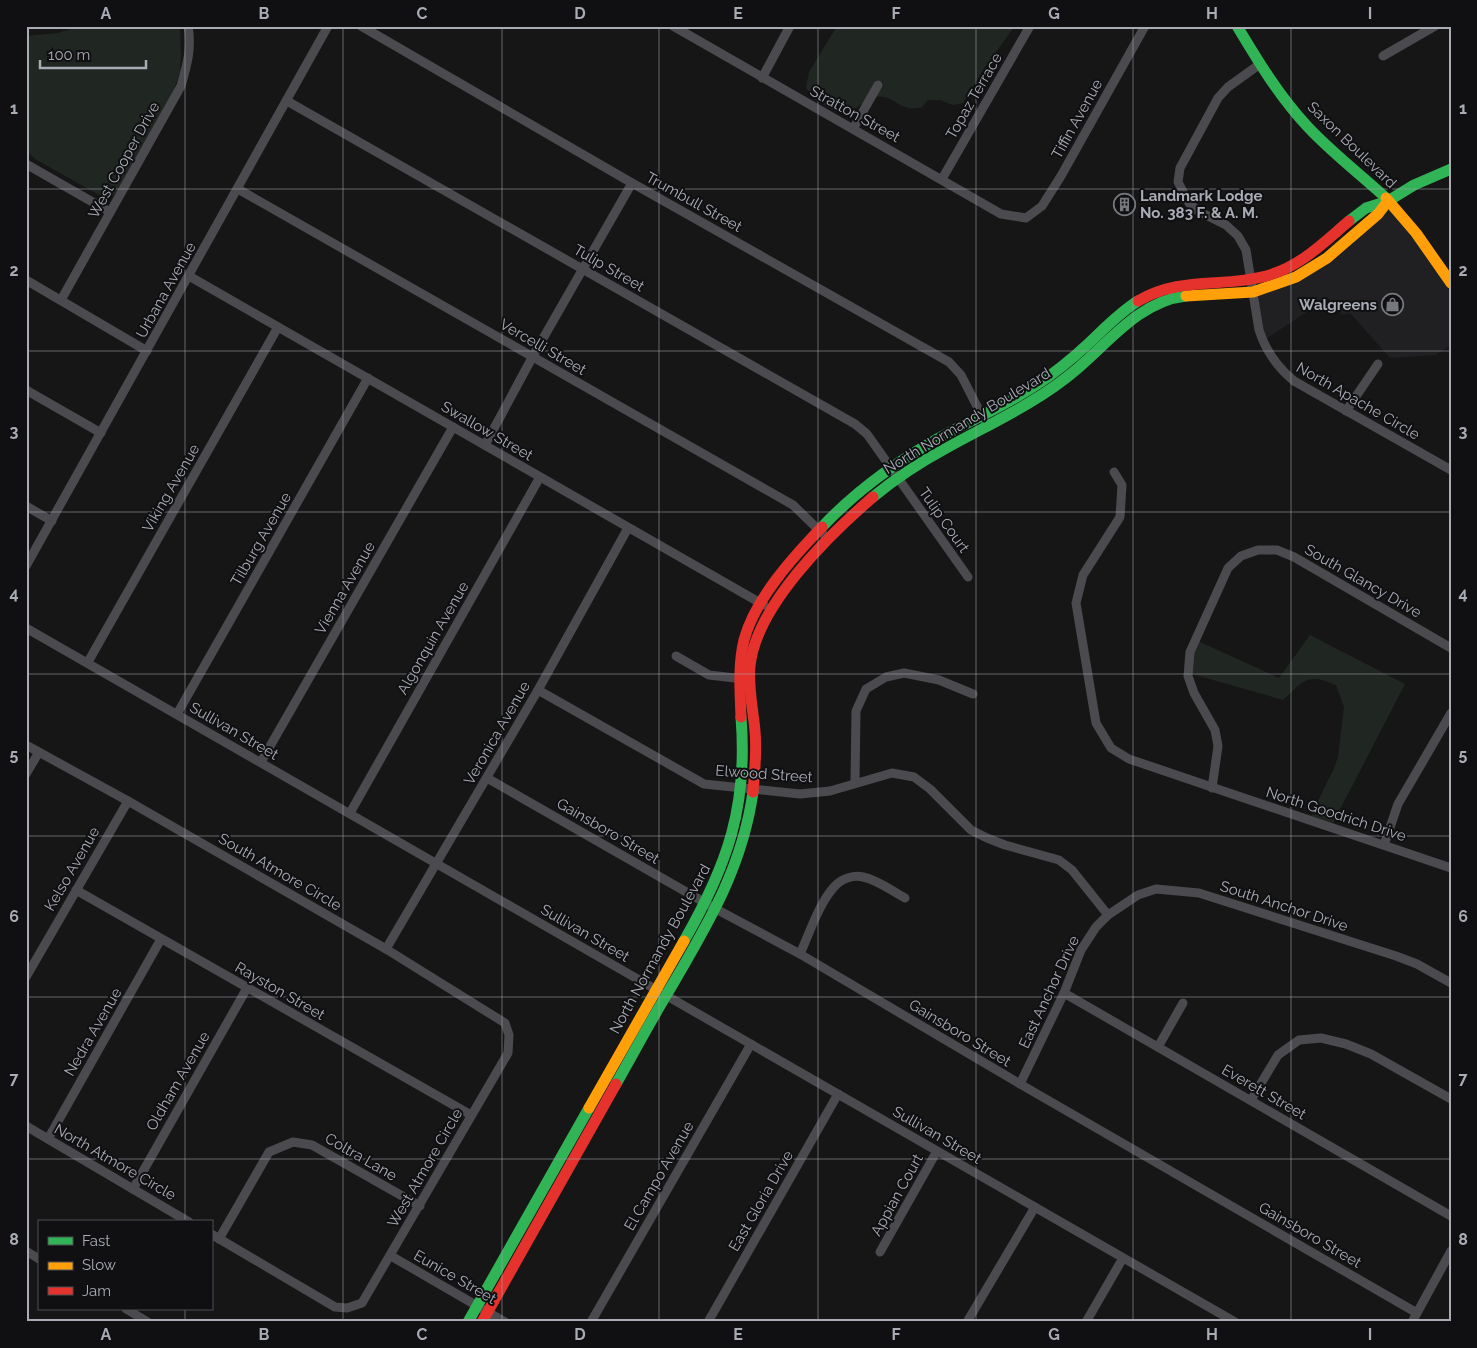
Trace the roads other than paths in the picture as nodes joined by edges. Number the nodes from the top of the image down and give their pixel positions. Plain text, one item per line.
1 (188, 26) edge
2 (328, 26) edge
3 (361, 26) edge
4 (674, 26) edge
5 (790, 26) edge
6 (1030, 26) edge
7 (1145, 26) edge
8 (1236, 26) edge
9 (1435, 26) edge
10 (1383, 56) dead end
11 (1260, 64) junction
12 (762, 78) junction
13 (878, 85) dead end
14 (287, 101) junction
15 (853, 129) junction
16 (26, 164) edge
17 (1451, 169) edge
18 (942, 179) junction
19 (632, 183) junction
20 (238, 189) junction
21 (1388, 201) junction
22 (110, 212) junction
23 (1026, 218) joint
24 (584, 269) junction
25 (189, 276) junction
26 (1251, 278) junction
27 (26, 280) edge
28 (1451, 283) edge
29 (1253, 292) junction
30 (61, 300) junction
31 (278, 327) junction
32 (147, 351) junction
33 (533, 356) junction
34 (1378, 364) dead end
35 (368, 378) junction
36 (26, 390) edge
37 (1346, 411) junction
38 (983, 416) junction
39 (453, 427) junction
40 (987, 428) junction
41 (101, 433) junction
42 (485, 445) junction
43 (891, 468) junction
44 (1451, 470) edge
45 (1114, 472) dead end
46 (540, 477) junction
47 (898, 478) junction
48 (26, 506) edge
49 (52, 521) junction
50 (628, 528) junction
51 (823, 534) junction
52 (26, 566) edge
53 (968, 577) dead end
54 (761, 603) junction
55 (771, 609) junction
56 (26, 628) edge
57 (1451, 648) edge
58 (676, 656) dead end
59 (88, 662) junction
60 (744, 679) junction
61 (538, 690) junction
62 (973, 694) dead end
63 (1451, 713) edge
64 (177, 714) junction
65 (26, 745) edge
66 (38, 752) junction
67 (261, 762) junction
68 (26, 774) edge
69 (488, 778) junction
70 (855, 782) junction
71 (748, 788) junction
72 (1212, 788) junction
73 (128, 801) junction
74 (350, 813) junction
75 (1384, 845) junction
76 (437, 863) junction
77 (1451, 868) edge
78 (76, 890) junction
79 (905, 898) dead end
80 (710, 906) junction
81 (1108, 915) junction
82 (162, 939) junction
83 (386, 949) junction
84 (800, 954) junction
85 (26, 978) edge
86 (1451, 983) edge
87 (247, 988) junction
88 (661, 992) junction
89 (1064, 993) junction
90 (1183, 1003) dead end
91 (509, 1035) joint
92 (751, 1044) junction
93 (1158, 1047) junction
94 (1020, 1084) junction
95 (838, 1094) junction
96 (1451, 1099) edge
97 (1251, 1100) junction
98 (471, 1115) junction
99 (26, 1126) edge
100 (48, 1139) junction
101 (937, 1151) junction
102 (133, 1189) junction
103 (420, 1206) junction
104 (1035, 1207) junction
105 (1451, 1216) edge
106 (186, 1220) edge
107 (215, 1237) edge
108 (26, 1251) edge
109 (1451, 1251) edge
110 (880, 1252) dead end
111 (391, 1256) junction
112 (38, 1257) edge
113 (1123, 1258) junction
114 (477, 1306) junction
115 (128, 1310) edge
116 (1417, 1313) junction
117 (485, 1317) edge
118 (148, 1322) edge
119 (468, 1322) edge
120 (505, 1322) edge
121 (591, 1322) edge
122 (708, 1322) edge
123 (967, 1322) edge
124 (1086, 1322) edge
125 (1235, 1322) edge
126 (1412, 1322) edge

1 - 22 street, West Cooper Drive
2 - 14 street, Urbana Avenue
3 - 19 street, Trumbull Street
4 - 12 street, Stratton Street
5 - 12 street
6 - 18 street, Topaz Terrace
7 - 23 street, Tiffin Avenue
8 - 11 street, Saxon Boulevard
9 - 10 street
11 - 21 street, Saxon Boulevard
11 - 26 street, North Apache Circle
12 - 15 street, Stratton Street
13 - 15 street
14 - 20 street, Urbana Avenue
14 - 24 street, Tulip Street
15 - 18 street, Stratton Street
16 - 22 street
17 - 21 street, North Normandy Boulevard
18 - 23 street, Stratton Street
19 - 24 street
19 - 38 street, Trumbull Street
20 - 25 street, Urbana Avenue
20 - 33 street, Vercelli Street
21 - 26 street, North Normandy Boulevard
21 - 28 street, Saxon Boulevard
21 - 29 street, North Normandy Boulevard
22 - 30 street, West Cooper Drive
24 - 33 street
24 - 43 street, Tulip Street
25 - 31 street, Swallow Street
25 - 32 street, Urbana Avenue
26 - 29 street, North Apache Circle
26 - 38 street, North Normandy Boulevard
27 - 30 street
29 - 37 street, North Apache Circle
29 - 40 street, North Normandy Boulevard
30 - 32 street
31 - 35 street, Swallow Street
31 - 59 street, Viking Avenue
32 - 41 street, Urbana Avenue
33 - 42 street
33 - 51 street, Vercelli Street
34 - 37 street
35 - 39 street, Swallow Street
35 - 64 street, Tilburg Avenue
36 - 41 street
37 - 44 street, North Apache Circle
38 - 40 street, Trumbull Street
38 - 43 street, North Normandy Boulevard
39 - 42 street, Swallow Street
39 - 67 street, Vienna Avenue
40 - 47 street, North Normandy Boulevard
41 - 49 street, Urbana Avenue
42 - 46 street, Swallow Street
43 - 47 street, Tulip Street
43 - 51 street, North Normandy Boulevard
45 - 72 street, North Goodrich Drive
46 - 50 street, Swallow Street
46 - 74 street, Algonquin Avenue
47 - 51 street, North Normandy Boulevard
47 - 53 street, Tulip Court
48 - 49 street
49 - 52 street, Urbana Avenue
50 - 54 street, Swallow Street
50 - 61 street, Veronica Avenue
51 - 54 street, North Normandy Boulevard
51 - 55 street, North Normandy Boulevard
54 - 55 street, Swallow Street
54 - 60 street, North Normandy Boulevard
55 - 60 street, North Normandy Boulevard
56 - 59 street, Sullivan Street
57 - 72 street, South Glancy Drive
58 - 60 street
59 - 64 street, Sullivan Street
60 - 71 street, North Normandy Boulevard
61 - 69 street, Veronica Avenue
61 - 71 street, Elwood Street
62 - 70 street
63 - 75 street
64 - 67 street, Sullivan Street
65 - 66 street, South Atmore Circle
66 - 68 street
66 - 73 street, South Atmore Circle
67 - 74 street, Sullivan Street
69 - 76 street, Veronica Avenue
69 - 80 street, Gainsboro Street
70 - 71 street, Elwood Street
70 - 81 street, Elwood Street
71 - 80 street, North Normandy Boulevard
72 - 75 street, North Goodrich Drive
73 - 78 street, Kelso Avenue
73 - 83 street, South Atmore Circle
74 - 76 street, Sullivan Street
75 - 77 street, North Goodrich Drive
76 - 83 street, Veronica Avenue
76 - 88 street, Sullivan Street
78 - 82 street, Rayston Street
78 - 85 street, Kelso Avenue
79 - 84 street
80 - 84 street, Gainsboro Street
80 - 88 street, North Normandy Boulevard
81 - 86 street, South Anchor Drive
81 - 89 street, East Anchor Drive
82 - 87 street, Rayston Street
82 - 100 street, Nedra Avenue
83 - 91 street, South Atmore Circle
84 - 94 street, Gainsboro Street
87 - 98 street, Rayston Street
87 - 102 street, Oldham Avenue
88 - 92 street, Sullivan Street
88 - 114 street, North Normandy Boulevard
88 - 117 street, North Normandy Boulevard
89 - 93 street, Everett Street
89 - 94 street, East Anchor Drive
90 - 93 street
91 - 98 street, West Atmore Circle
92 - 95 street, Sullivan Street
92 - 121 street, El Campo Avenue
93 - 97 street, Everett Street
94 - 116 street, Gainsboro Street
95 - 101 street, Sullivan Street
95 - 122 street, East Gloria Drive
96 - 97 street
97 - 105 street, Everett Street
98 - 103 street, West Atmore Circle
99 - 100 street, North Atmore Circle
100 - 102 street, North Atmore Circle
101 - 104 street, Sullivan Street
101 - 110 street, Appian Court
102 - 106 street, North Atmore Circle
103 - 107 street, Coltra Lane
103 - 111 street, West Atmore Circle
104 - 113 street, Sullivan Street
104 - 123 street
107 - 111 street, West Atmore Circle
108 - 112 street
109 - 116 street
111 - 114 street, Eunice Street
113 - 124 street
113 - 125 street, Sullivan Street
114 - 117 street, Eunice Street
114 - 119 street, North Normandy Boulevard
115 - 118 street
116 - 126 street
117 - 120 street, Eunice Street

